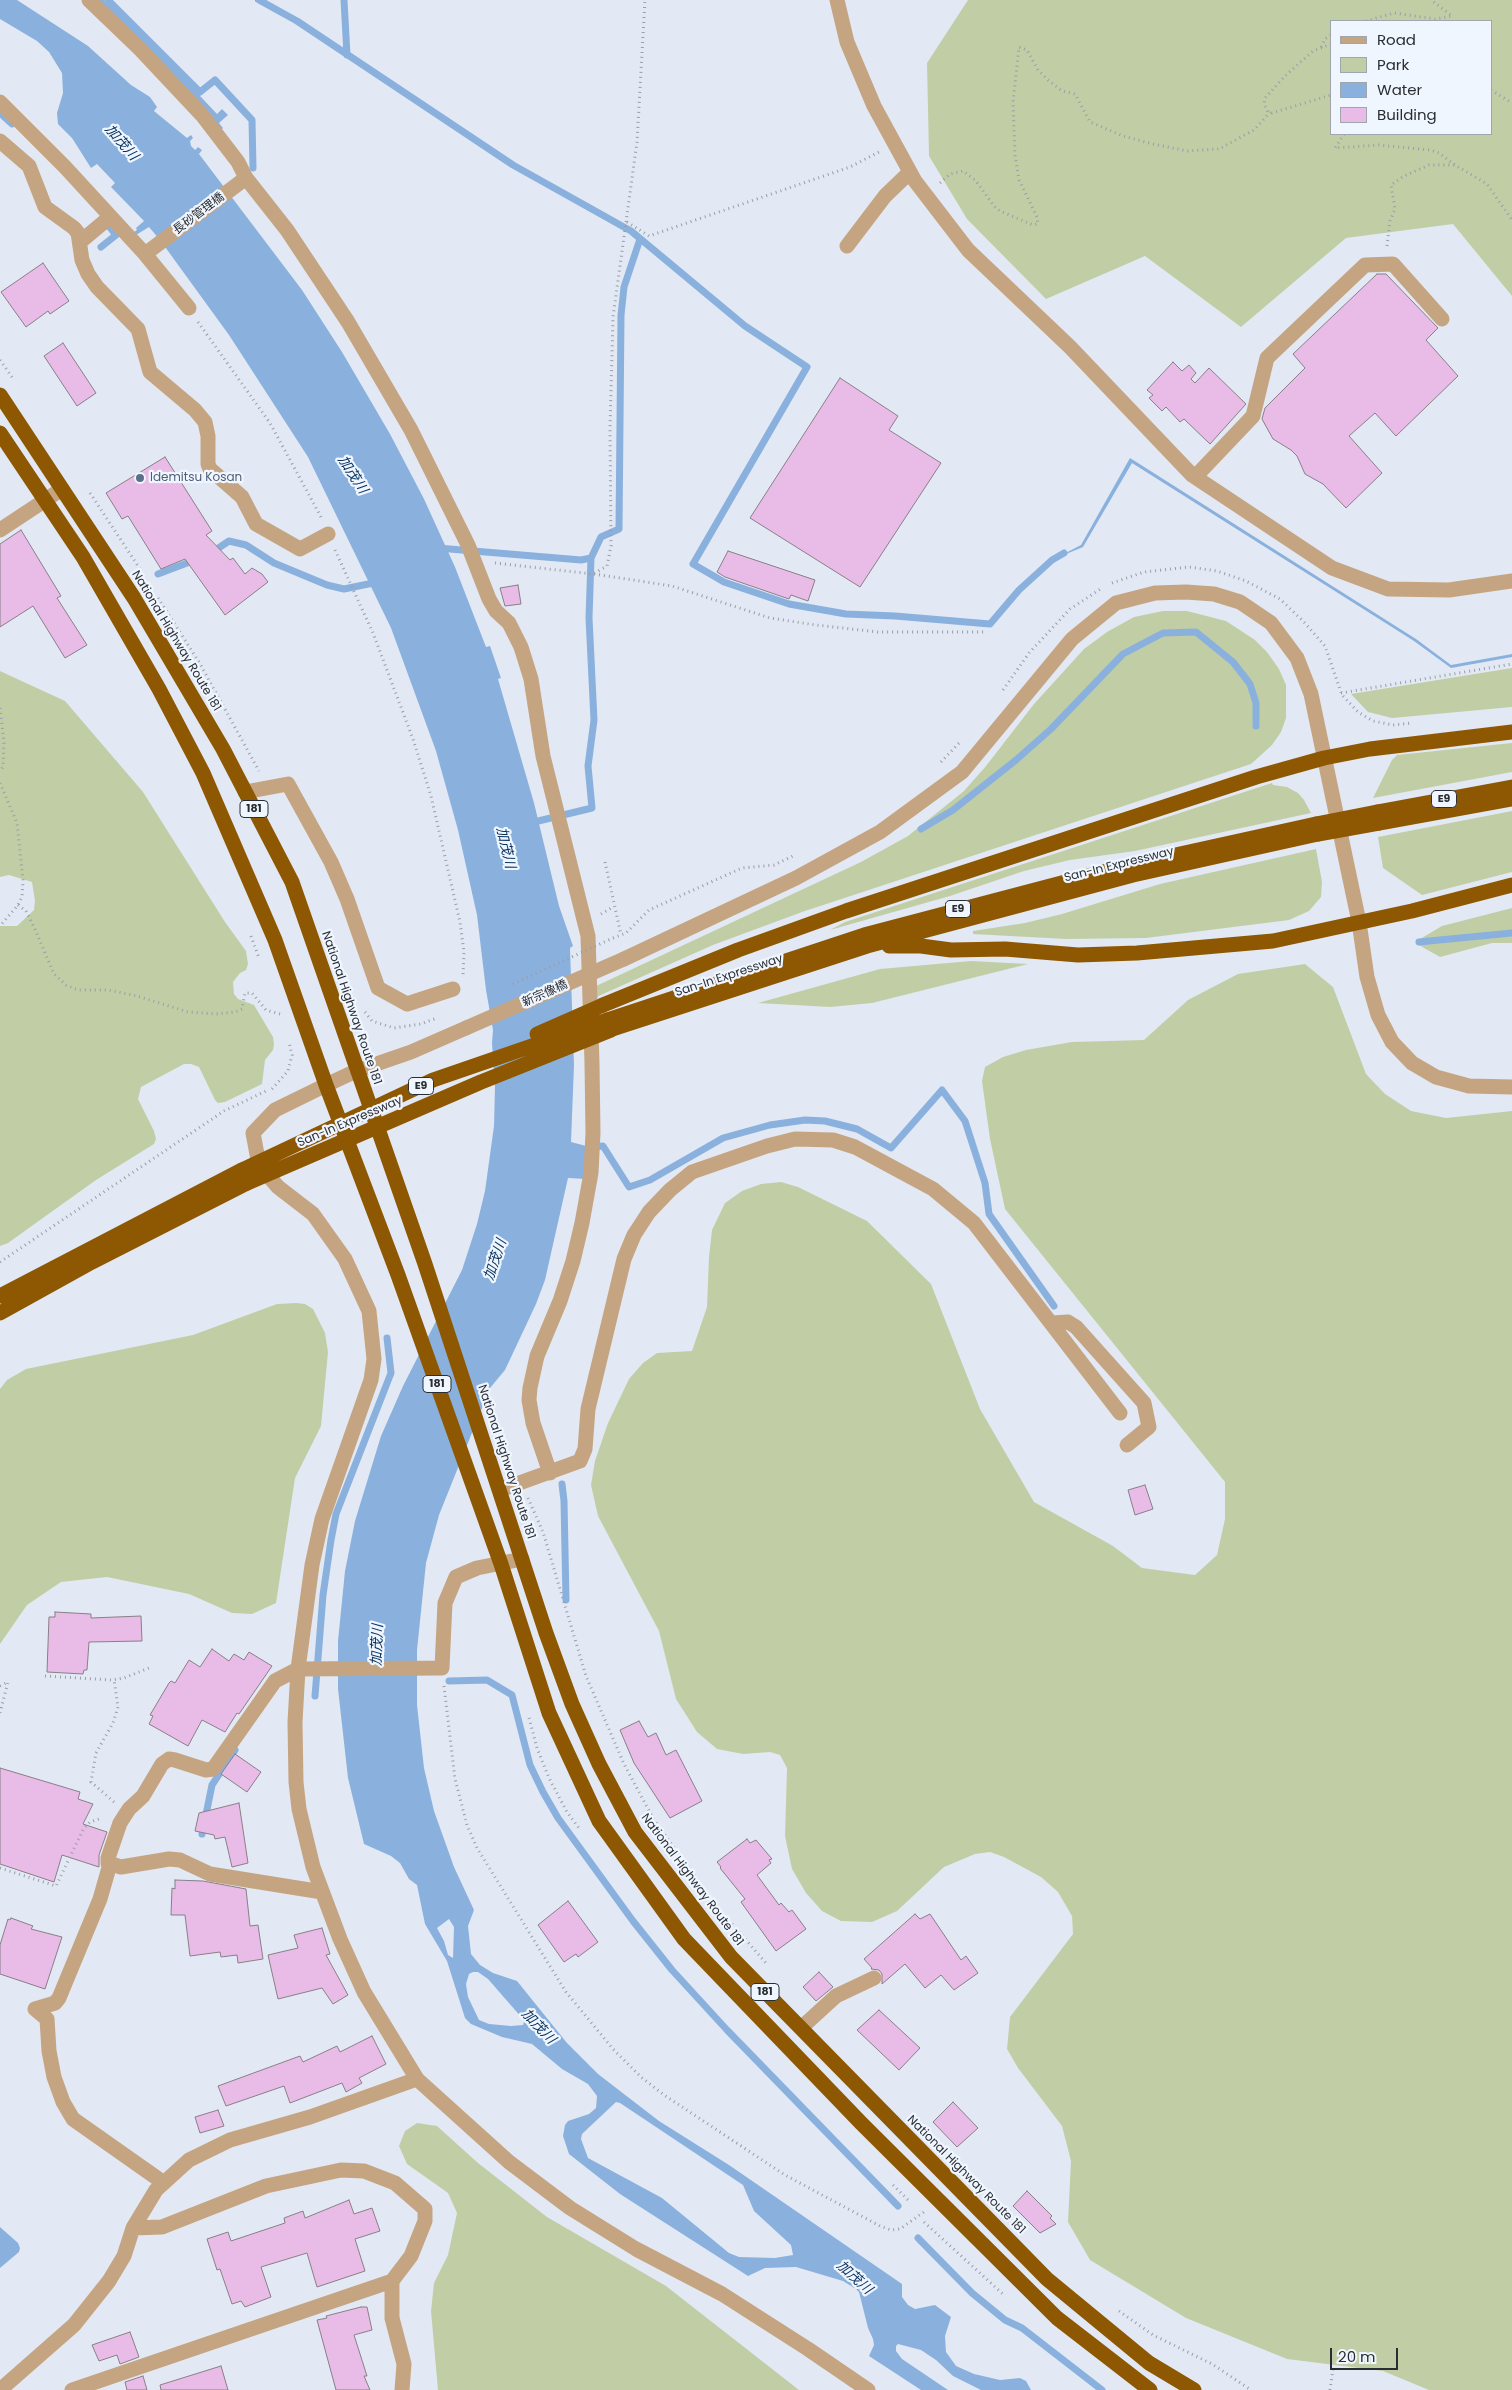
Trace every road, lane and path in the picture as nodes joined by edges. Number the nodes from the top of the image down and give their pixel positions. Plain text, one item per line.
1 (89, 0) edge
2 (645, 0) edge
3 (837, 0) edge
4 (1431, 0) edge
5 (1370, 20) edge
6 (1330, 36) edge
7 (1330, 44) edge
8 (1321, 47) junction
9 (1492, 91) edge
10 (1330, 95) edge
11 (0, 102) edge
12 (1512, 103) edge
13 (1270, 112) junction
14 (1343, 135) edge
15 (0, 141) edge
16 (894, 144) junction
17 (1455, 165) junction
18 (910, 172) junction
19 (241, 182) junction
20 (926, 196) junction
21 (110, 217) junction
22 (1512, 220) edge
23 (627, 222) junction
24 (80, 242) junction
25 (847, 246) dead end
26 (145, 254) junction
27 (1387, 264) junction
28 (188, 308) joint
29 (1442, 319) dead end
30 (0, 395) edge
31 (0, 433) edge
32 (1196, 477) junction
33 (62, 489) junction
34 (45, 500) junction
35 (0, 530) edge
36 (328, 534) junction
37 (593, 574) junction
38 (481, 580) junction
39 (1512, 581) edge
40 (986, 632) dead end
41 (1512, 664) edge
42 (1341, 692) junction
43 (1001, 693) dead end
44 (0, 708) edge
45 (1420, 722) dead end
46 (1512, 732) edge
47 (962, 739) dead end
48 (1324, 758) junction
49 (937, 765) dead end
50 (0, 771) edge
51 (0, 783) edge
52 (1512, 787) edge
53 (245, 792) junction
54 (1512, 799) edge
55 (1378, 818) junction
56 (1317, 829) junction
57 (799, 853) dead end
58 (606, 862) dead end
59 (1512, 886) edge
60 (18, 905) junction
61 (1359, 922) junction
62 (0, 926) edge
63 (248, 928) dead end
64 (620, 935) junction
65 (867, 946) junction
66 (262, 964) dead end
67 (509, 987) dead end
68 (453, 989) joint
69 (277, 1006) dead end
70 (280, 1014) junction
71 (282, 1022) dead end
72 (609, 1025) junction
73 (287, 1037) dead end
74 (356, 1071) junction
75 (433, 1080) junction
76 (326, 1085) junction
77 (1512, 1087) edge
78 (245, 1176) junction
79 (0, 1262) edge
80 (0, 1296) edge
81 (0, 1313) edge
82 (1052, 1323) junction
83 (1120, 1413) dead end
84 (1127, 1445) dead end
85 (550, 1473) junction
86 (498, 1484) junction
87 (522, 1559) junction
88 (501, 1564) junction
89 (149, 1668) dead end
90 (442, 1668) junction
91 (306, 1669) junction
92 (45, 1676) dead end
93 (114, 1680) junction
94 (0, 1686) edge
95 (0, 1713) edge
96 (126, 1814) junction
97 (110, 1864) junction
98 (0, 1868) edge
99 (322, 1892) junction
100 (874, 1978) dead end
101 (801, 2028) junction
102 (418, 2079) junction
103 (164, 2183) junction
104 (938, 2199) junction
105 (133, 2228) junction
106 (392, 2281) junction
107 (1333, 2369) dead end
108 (0, 2390) edge
109 (72, 2390) edge
110 (402, 2390) edge
111 (868, 2390) edge
112 (1150, 2390) edge
113 (1194, 2390) edge
114 (1330, 2390) edge

1 - 19 street
2 - 23 path
3 - 16 street
4 - 5 path
6 - 8 path
7 - 8 path
8 - 13 path
9 - 12 path
10 - 13 path
11 - 21 street
13 - 20 path
14 - 17 path
15 - 24 street
16 - 18 street
16 - 23 path
17 - 22 path
17 - 27 path
18 - 20 street
18 - 25 street
19 - 26 street, 長砂管理橋
19 - 38 street
20 - 32 street
21 - 24 street
21 - 26 street
23 - 37 path
24 - 36 street
26 - 28 street
27 - 29 street
27 - 32 street
28 - 36 path
30 - 33 highway, National Highway Route 181 / 181
31 - 34 highway, 181
32 - 39 street
33 - 34 street
33 - 53 highway, National Highway Route 181 / 181
34 - 35 street
34 - 76 highway, 181
36 - 68 path
37 - 38 path
37 - 40 path
38 - 85 street
41 - 42 path
42 - 43 path
42 - 45 path
44 - 50 path
46 - 48 highway
47 - 49 path
48 - 61 street, 新宗像橋
48 - 74 street, 新宗像橋, bridge
48 - 75 highway, bridge
51 - 60 path
52 - 55 highway, San-In Expressway / E9
53 - 68 street
53 - 74 highway, National Highway Route 181 / 181
54 - 55 highway, San-In Expressway / E9
55 - 56 highway, San-In Expressway / E9, bridge
56 - 65 highway, San-In Expressway / E9
56 - 72 highway, San-In Expressway / E9
57 - 64 path
58 - 64 path
59 - 61 highway
60 - 62 path
60 - 70 path
61 - 65 highway
61 - 77 street, 新宗像橋
63 - 66 path
64 - 67 path, bridge
65 - 72 highway, San-In Expressway / E9
69 - 70 path
70 - 71 path
72 - 75 highway, San-In Expressway / E9, bridge
72 - 78 highway, San-In Expressway / E9, bridge
73 - 79 path
74 - 76 street, 新宗像橋
74 - 86 highway, National Highway Route 181 / 181
75 - 78 highway, San-In Expressway / E9, bridge
76 - 88 highway, 181
76 - 91 street, 新宗像橋
78 - 80 highway, San-In Expressway / E9
78 - 81 highway, San-In Expressway / E9
82 - 83 street
82 - 84 street
82 - 85 street
85 - 86 street
86 - 87 highway, National Highway Route 181 / 181
87 - 88 street
87 - 101 highway, National Highway Route 181 / 181
88 - 90 street
88 - 104 highway, 181
89 - 93 path
90 - 91 street
90 - 104 path
91 - 96 street
91 - 99 street
92 - 93 path
93 - 96 path
94 - 95 path
96 - 97 street
96 - 98 path
97 - 99 street
97 - 103 street
99 - 102 street
100 - 101 street
101 - 113 highway, National Highway Route 181 / 181
102 - 103 street
102 - 111 street
103 - 105 street
104 - 112 highway, 181
105 - 106 street
105 - 108 street
106 - 109 street
106 - 110 street
107 - 114 path

